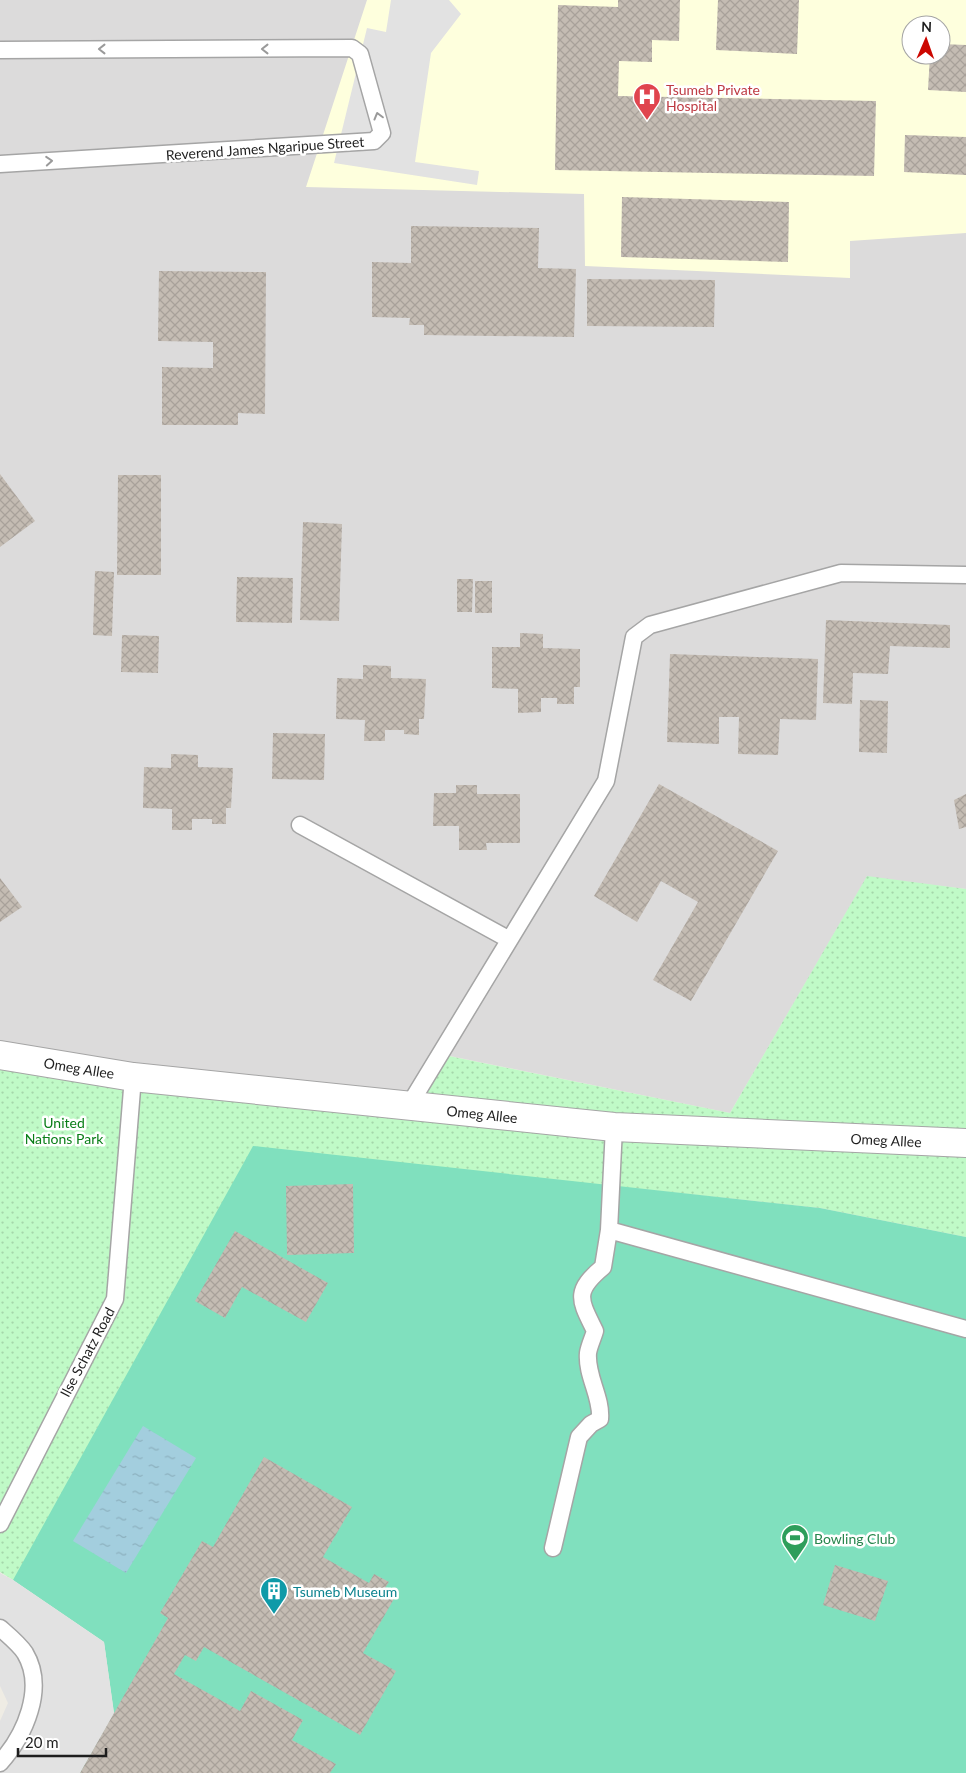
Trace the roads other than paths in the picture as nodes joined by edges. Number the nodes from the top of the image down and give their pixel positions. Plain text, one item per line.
1 (0, 50) edge
2 (0, 164) edge
3 (966, 575) edge
4 (300, 825) dead end
5 (508, 939) junction
6 (0, 1055) edge
7 (133, 1077) junction
8 (408, 1107) junction
9 (614, 1126) junction
10 (966, 1142) edge
11 (608, 1230) junction
12 (966, 1329) edge
13 (0, 1524) edge
14 (553, 1548) dead end
15 (0, 1628) edge
16 (0, 1763) edge

2 -> 1 lane, Reverend James Ngaripue Street
3 - 5 lane
4 - 5 lane
5 - 8 lane
6 - 7 street, Omeg Allee
7 - 8 street, Omeg Allee
7 - 13 lane, Ilse Schatz Road
8 - 9 street, Omeg Allee
9 - 10 street, Omeg Allee
9 - 11 lane
11 - 12 lane
11 - 14 lane
15 - 16 lane

